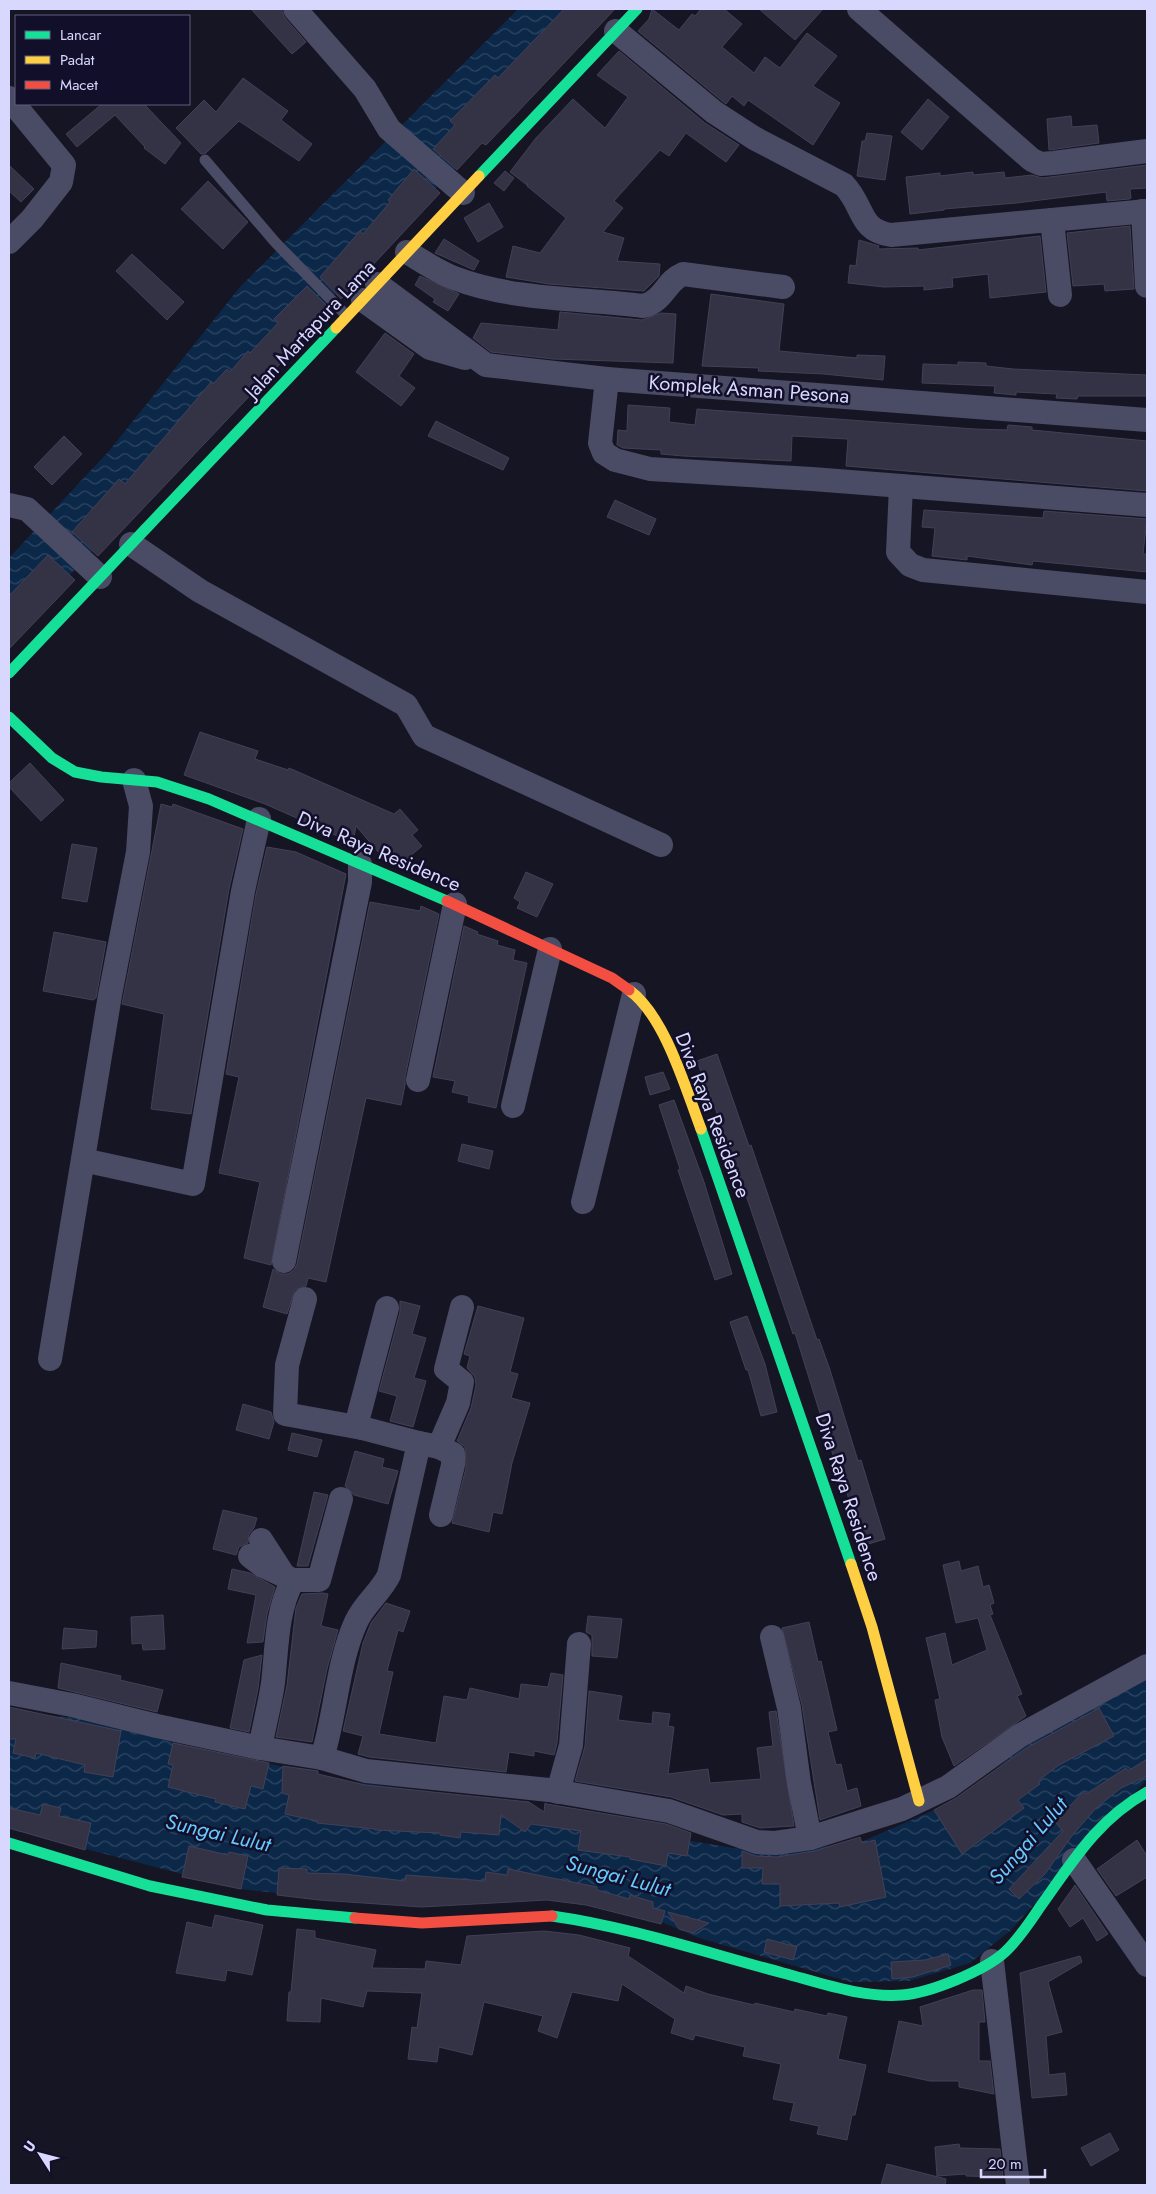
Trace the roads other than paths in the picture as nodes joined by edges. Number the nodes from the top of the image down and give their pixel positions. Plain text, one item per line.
1 (294, 9) edge
2 (637, 9) edge
3 (859, 9) edge
4 (616, 31) junction
5 (13, 111) edge
6 (1147, 151) edge
7 (205, 160) dead end
8 (458, 190) junction
9 (1145, 211) edge
10 (1052, 220) junction
11 (9, 242) edge
12 (407, 252) junction
13 (1147, 286) edge
14 (783, 287) dead end
15 (1060, 294) dead end
16 (363, 300) junction
17 (607, 379) junction
18 (1147, 420) edge
19 (901, 486) junction
20 (9, 491) edge
21 (1147, 505) edge
22 (22, 509) edge
23 (132, 544) junction
24 (92, 571) junction
25 (1147, 592) edge
26 (9, 673) edge
27 (9, 717) edge
28 (134, 780) junction
29 (259, 819) junction
30 (661, 844) dead end
31 (360, 864) junction
32 (456, 904) junction
33 (550, 949) junction
34 (634, 994) junction
35 (418, 1080) dead end
36 (512, 1106) dead end
37 (83, 1160) junction
38 (584, 1202) dead end
39 (284, 1261) dead end
40 (305, 1299) dead end
41 (462, 1307) dead end
42 (387, 1308) dead end
43 (50, 1358) dead end
44 (362, 1428) junction
45 (429, 1445) junction
46 (341, 1499) dead end
47 (441, 1515) dead end
48 (256, 1548) dead end
49 (289, 1578) junction
50 (772, 1637) dead end
51 (579, 1644) dead end
52 (1147, 1666) edge
53 (9, 1693) edge
54 (260, 1748) junction
55 (322, 1758) junction
56 (558, 1792) junction
57 (1147, 1792) edge
58 (919, 1801) junction
59 (810, 1838) junction
60 (9, 1843) edge
61 (1074, 1860) junction
62 (992, 1961) junction
63 (1147, 1965) edge
64 (1018, 2185) edge

1 - 8 street
2 - 4 street, Jalan Martapura Lama
3 - 6 street
4 - 8 street, Jalan Martapura Lama
4 - 10 street
5 - 11 street
7 - 16 lane
8 - 12 street, Jalan Martapura Lama
9 - 10 street
9 - 13 street
10 - 15 street
12 - 14 street
12 - 16 street, Jalan Martapura Lama
16 - 17 street, Komplek Asman Pesona
16 - 23 street, Jalan Martapura Lama
17 - 18 street, Komplek Asman Pesona
17 - 19 street
19 - 21 street
19 - 25 street
20 - 22 street
22 - 24 street
23 - 24 street, Jalan Martapura Lama
23 - 30 street
24 - 26 street, Jalan Martapura Lama
27 - 28 street, Diva Raya Residence
28 - 29 street, Diva Raya Residence
28 - 37 street
29 - 31 street, Diva Raya Residence
29 - 37 street
31 - 32 street, Diva Raya Residence
31 - 39 street
32 - 33 street, Diva Raya Residence
32 - 35 street
33 - 34 street, Diva Raya Residence
33 - 36 street
34 - 38 street
34 - 58 street, Diva Raya Residence
37 - 43 street
40 - 44 street
41 - 45 street
42 - 44 street
44 - 45 street
45 - 47 street
45 - 55 street
46 - 49 street
48 - 49 street
49 - 54 street
50 - 59 street
51 - 56 street
52 - 58 street
53 - 54 street
54 - 55 street
55 - 56 street
56 - 59 street
57 - 61 street
58 - 59 street
60 - 62 street
61 - 62 street
61 - 63 street
62 - 64 street

